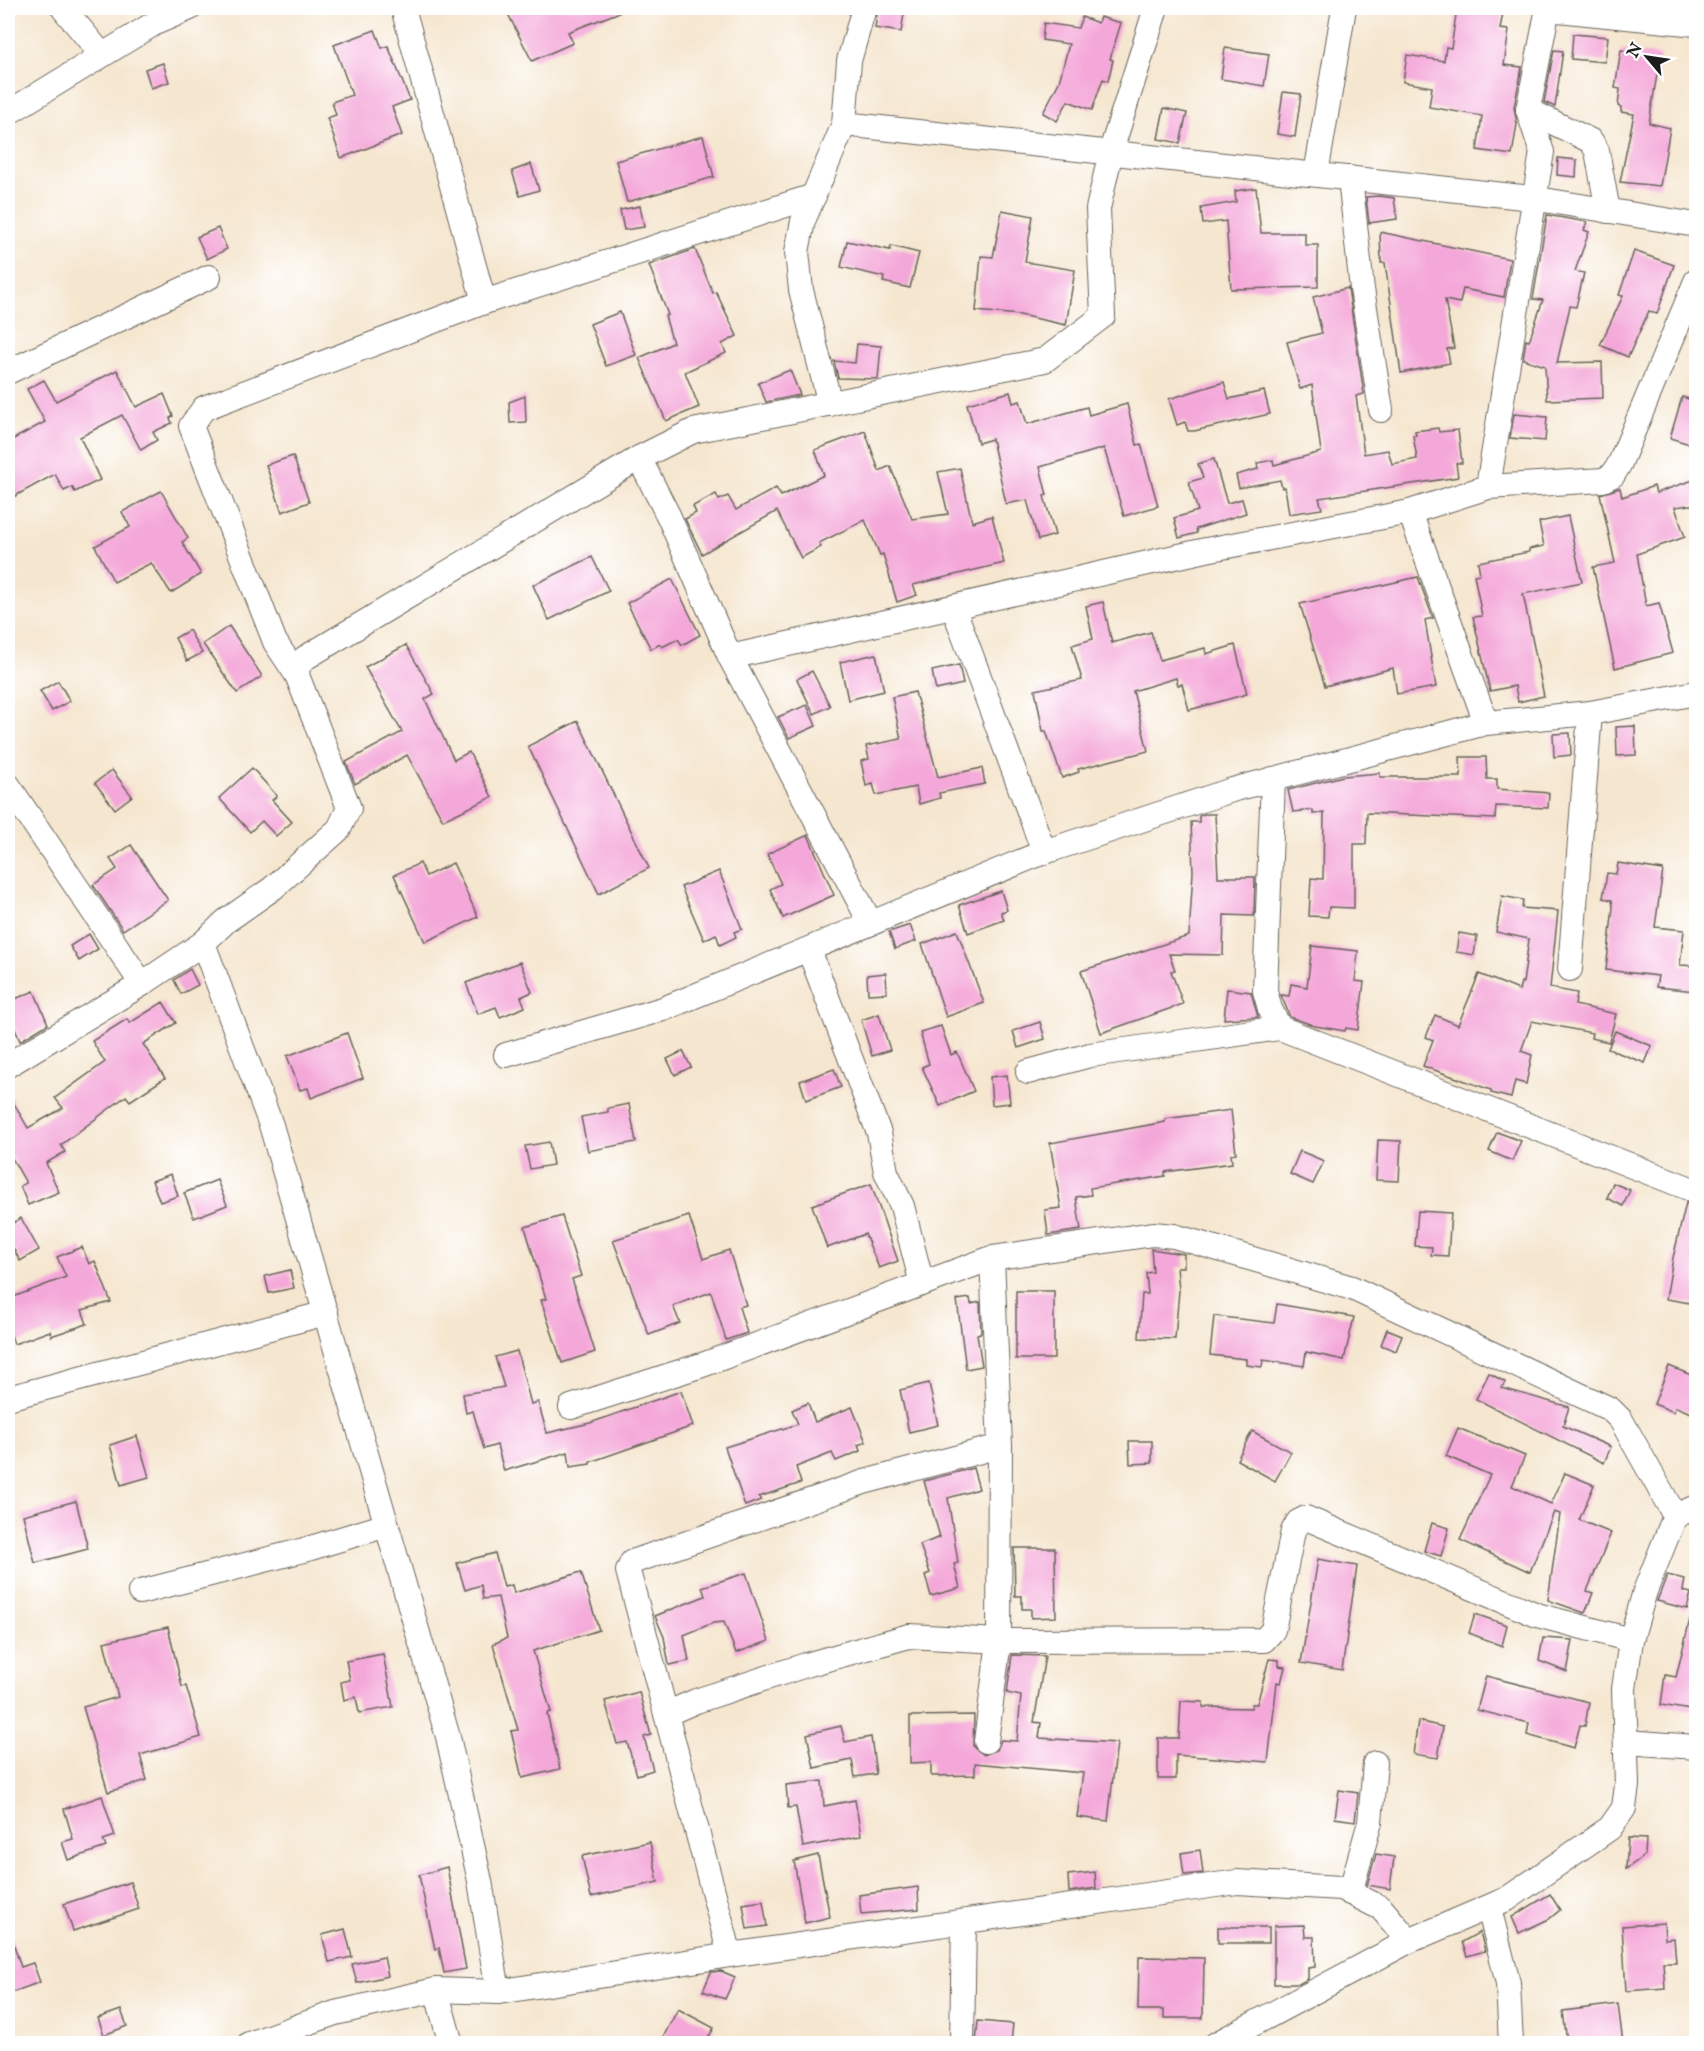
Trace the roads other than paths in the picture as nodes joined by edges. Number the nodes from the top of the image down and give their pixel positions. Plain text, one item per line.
1 (63, 8) edge
2 (190, 8) edge
3 (403, 8) edge
4 (864, 8) edge
5 (1156, 8) edge
6 (1344, 8) edge
7 (1548, 8) edge
8 (1696, 24) edge
9 (102, 55) junction
10 (1528, 110) junction
11 (8, 113) edge
12 (844, 124) junction
13 (1111, 151) junction
14 (1316, 174) junction
15 (1350, 178) junction
16 (814, 196) junction
17 (1532, 198) junction
18 (1608, 211) junction
19 (1696, 225) edge
20 (209, 277) dead end
21 (1696, 281) edge
22 (484, 302) junction
23 (8, 372) edge
24 (830, 404) junction
25 (1381, 410) dead end
26 (639, 458) junction
27 (1488, 487) junction
28 (1410, 512) junction
29 (954, 609) junction
30 (730, 657) junction
31 (297, 675) junction
32 (1696, 693) edge
33 (1590, 713) junction
34 (1486, 723) junction
35 (1273, 779) junction
36 (8, 785) edge
37 (1044, 852) junction
38 (870, 922) junction
39 (203, 943) junction
40 (809, 950) junction
41 (1570, 969) dead end
42 (142, 984) junction
43 (1280, 1028) junction
44 (506, 1055) dead end
45 (8, 1065) edge
46 (1028, 1072) dead end
47 (1696, 1191) edge
48 (992, 1258) junction
49 (922, 1284) junction
50 (326, 1313) junction
51 (8, 1398) edge
52 (571, 1407) dead end
53 (1000, 1446) junction
54 (1686, 1511) edge
55 (387, 1525) junction
56 (140, 1592) dead end
57 (1630, 1640) junction
58 (999, 1641) junction
59 (666, 1714) junction
60 (986, 1741) dead end
61 (1626, 1742) junction
62 (1696, 1747) edge
63 (1375, 1763) dead end
64 (1350, 1893) junction
65 (1489, 1908) junction
66 (964, 1922) junction
67 (1409, 1941) junction
68 (730, 1955) junction
69 (436, 1990) junction
70 (498, 1992) junction
71 (249, 2043) edge
72 (451, 2043) edge
73 (962, 2043) edge
74 (1216, 2043) edge
75 (1510, 2043) edge

1 - 9 street
2 - 9 street
3 - 22 street
4 - 12 street
5 - 13 street
6 - 14 street
7 - 8 street
7 - 10 street
9 - 11 street
10 - 17 street
10 - 18 street
12 - 13 street
12 - 16 street
13 - 14 street
13 - 24 street
14 - 15 street
15 - 17 street
15 - 25 street
16 - 22 street
16 - 24 street
17 - 18 street
17 - 27 street
18 - 19 street
20 - 23 street
21 - 27 street
22 - 31 street
24 - 26 street
26 - 30 street
26 - 31 street
27 - 28 street
28 - 29 street
28 - 34 street
29 - 30 street
29 - 37 street
30 - 38 street
31 - 39 street
32 - 33 street
33 - 34 street
33 - 41 street
34 - 35 street
35 - 37 street
35 - 43 street
36 - 42 street
37 - 38 street
38 - 40 street
39 - 42 street
39 - 50 street
40 - 44 street
40 - 49 street
42 - 45 street
43 - 46 street
43 - 47 street
48 - 49 street
48 - 53 street
48 - 54 street
49 - 52 street
50 - 51 street
50 - 55 street
53 - 58 street
53 - 59 street
54 - 57 street
55 - 56 street
55 - 70 street
57 - 58 street
57 - 61 street
58 - 59 street
58 - 60 street
59 - 68 street
61 - 62 street
61 - 65 street
63 - 64 street
64 - 66 street
64 - 67 street
65 - 67 street
65 - 75 street
66 - 68 street
66 - 73 street
67 - 74 street
68 - 70 street
69 - 70 street
69 - 71 street
69 - 72 street

